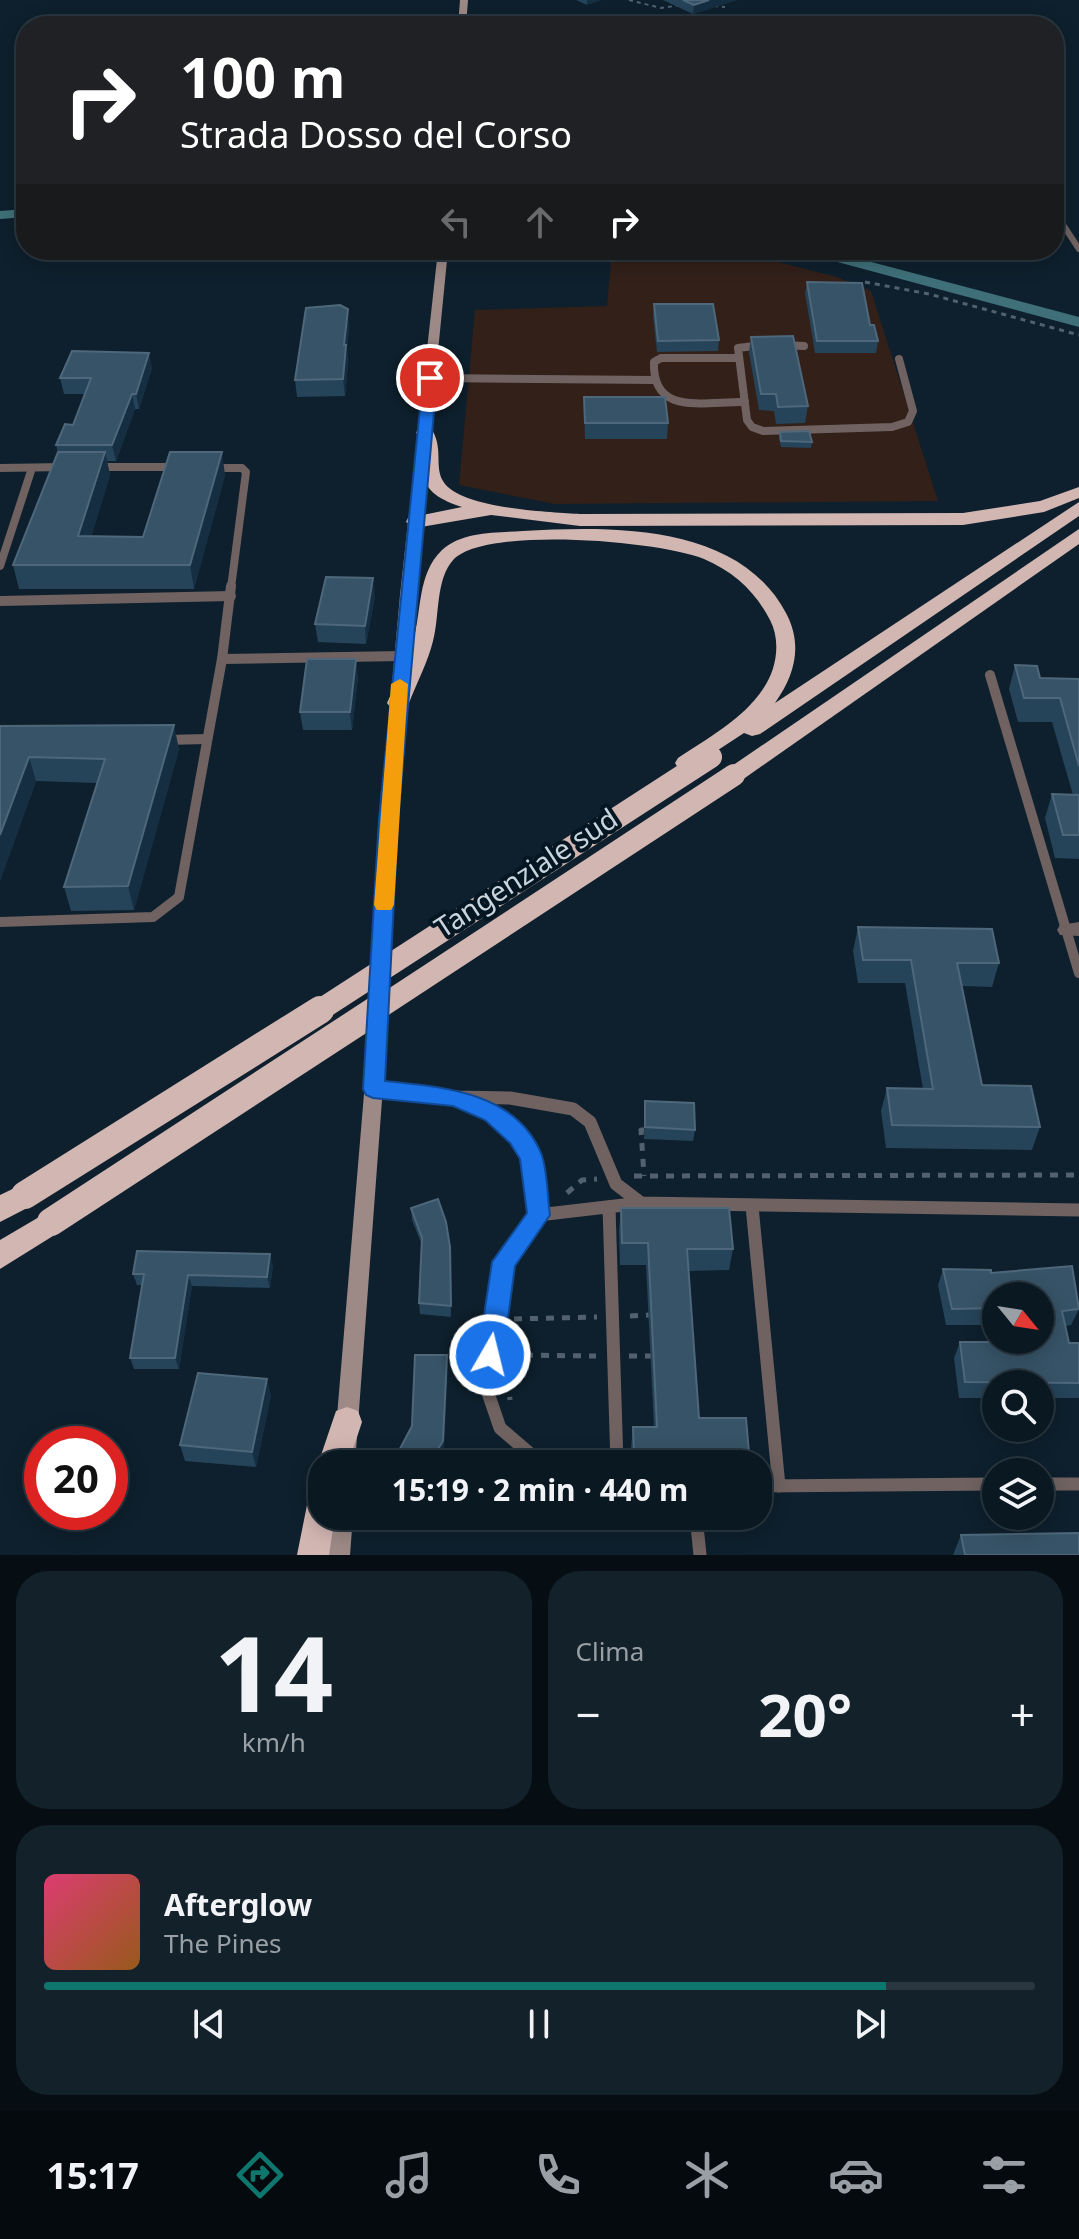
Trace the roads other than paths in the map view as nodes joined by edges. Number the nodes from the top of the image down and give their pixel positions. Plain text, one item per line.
1 (1064, 226) edge
2 (1079, 249) edge
3 (442, 260) edge
4 (804, 346) dead end
5 (739, 358) junction
6 (899, 359) dead end
7 (430, 378) junction
8 (655, 380) junction
9 (745, 402) junction
10 (425, 432) junction
11 (76, 467) edge
12 (90, 467) edge
13 (0, 468) edge
14 (32, 468) junction
15 (1079, 492) edge
16 (1079, 508) edge
17 (493, 511) junction
18 (415, 522) junction
19 (1079, 535) edge
20 (491, 539) junction
21 (0, 566) edge
22 (231, 596) junction
23 (0, 601) edge
24 (402, 656) junction
25 (222, 659) junction
26 (990, 675) dead end
27 (398, 703) junction
28 (207, 739) junction
29 (159, 740) edge
30 (707, 754) junction
31 (0, 922) edge
32 (1072, 930) edge
33 (1079, 973) edge
34 (373, 1089) junction
35 (455, 1097) junction
36 (641, 1203) junction
37 (752, 1206) junction
38 (609, 1207) junction
39 (0, 1210) edge
40 (1079, 1210) edge
41 (545, 1215) junction
42 (0, 1254) edge
43 (347, 1422) junction
44 (338, 1450) edge
45 (345, 1450) edge
46 (532, 1450) edge
47 (617, 1450) edge
48 (982, 1484) edge
49 (1054, 1484) edge
50 (1079, 1484) edge
51 (772, 1486) edge
52 (779, 1486) junction
53 (317, 1530) edge
54 (340, 1530) edge
55 (697, 1530) edge
56 (313, 1555) edge
57 (338, 1555) edge
58 (700, 1555) edge

1 - 2 lane
3 - 7 main road
4 - 5 lane
5 - 8 lane
5 - 9 lane
6 - 9 lane
7 - 8 lane
7 - 10 main road
8 - 9 lane
10 - 17 highway
10 - 18 main road
11 - 14 lane
12 - 22 lane
13 - 14 lane
14 - 21 lane
15 - 17 highway
16 - 30 highway, Tangenziale sud
17 - 18 highway
18 - 20 highway
18 - 24 main road
19 - 42 highway, Tangenziale sud, bridge
20 - 27 highway
20 - 30 highway
22 - 23 lane
22 - 25 lane
24 - 25 lane
24 - 27 main road
25 - 28 lane
26 - 32 lane
27 - 34 main road
28 - 29 lane
28 - 31 lane
30 - 39 highway, Tangenziale sud, bridge
32 - 33 lane
34 - 35 lane
34 - 43 main road
35 - 36 lane
35 - 41 lane
36 - 37 lane
36 - 38 lane
37 - 40 lane
37 - 52 lane
38 - 41 lane
38 - 47 lane
41 - 46 lane
43 - 44 highway
43 - 45 main road
48 - 52 lane
49 - 50 lane
51 - 52 lane
53 - 56 highway
54 - 57 main road
55 - 58 lane

